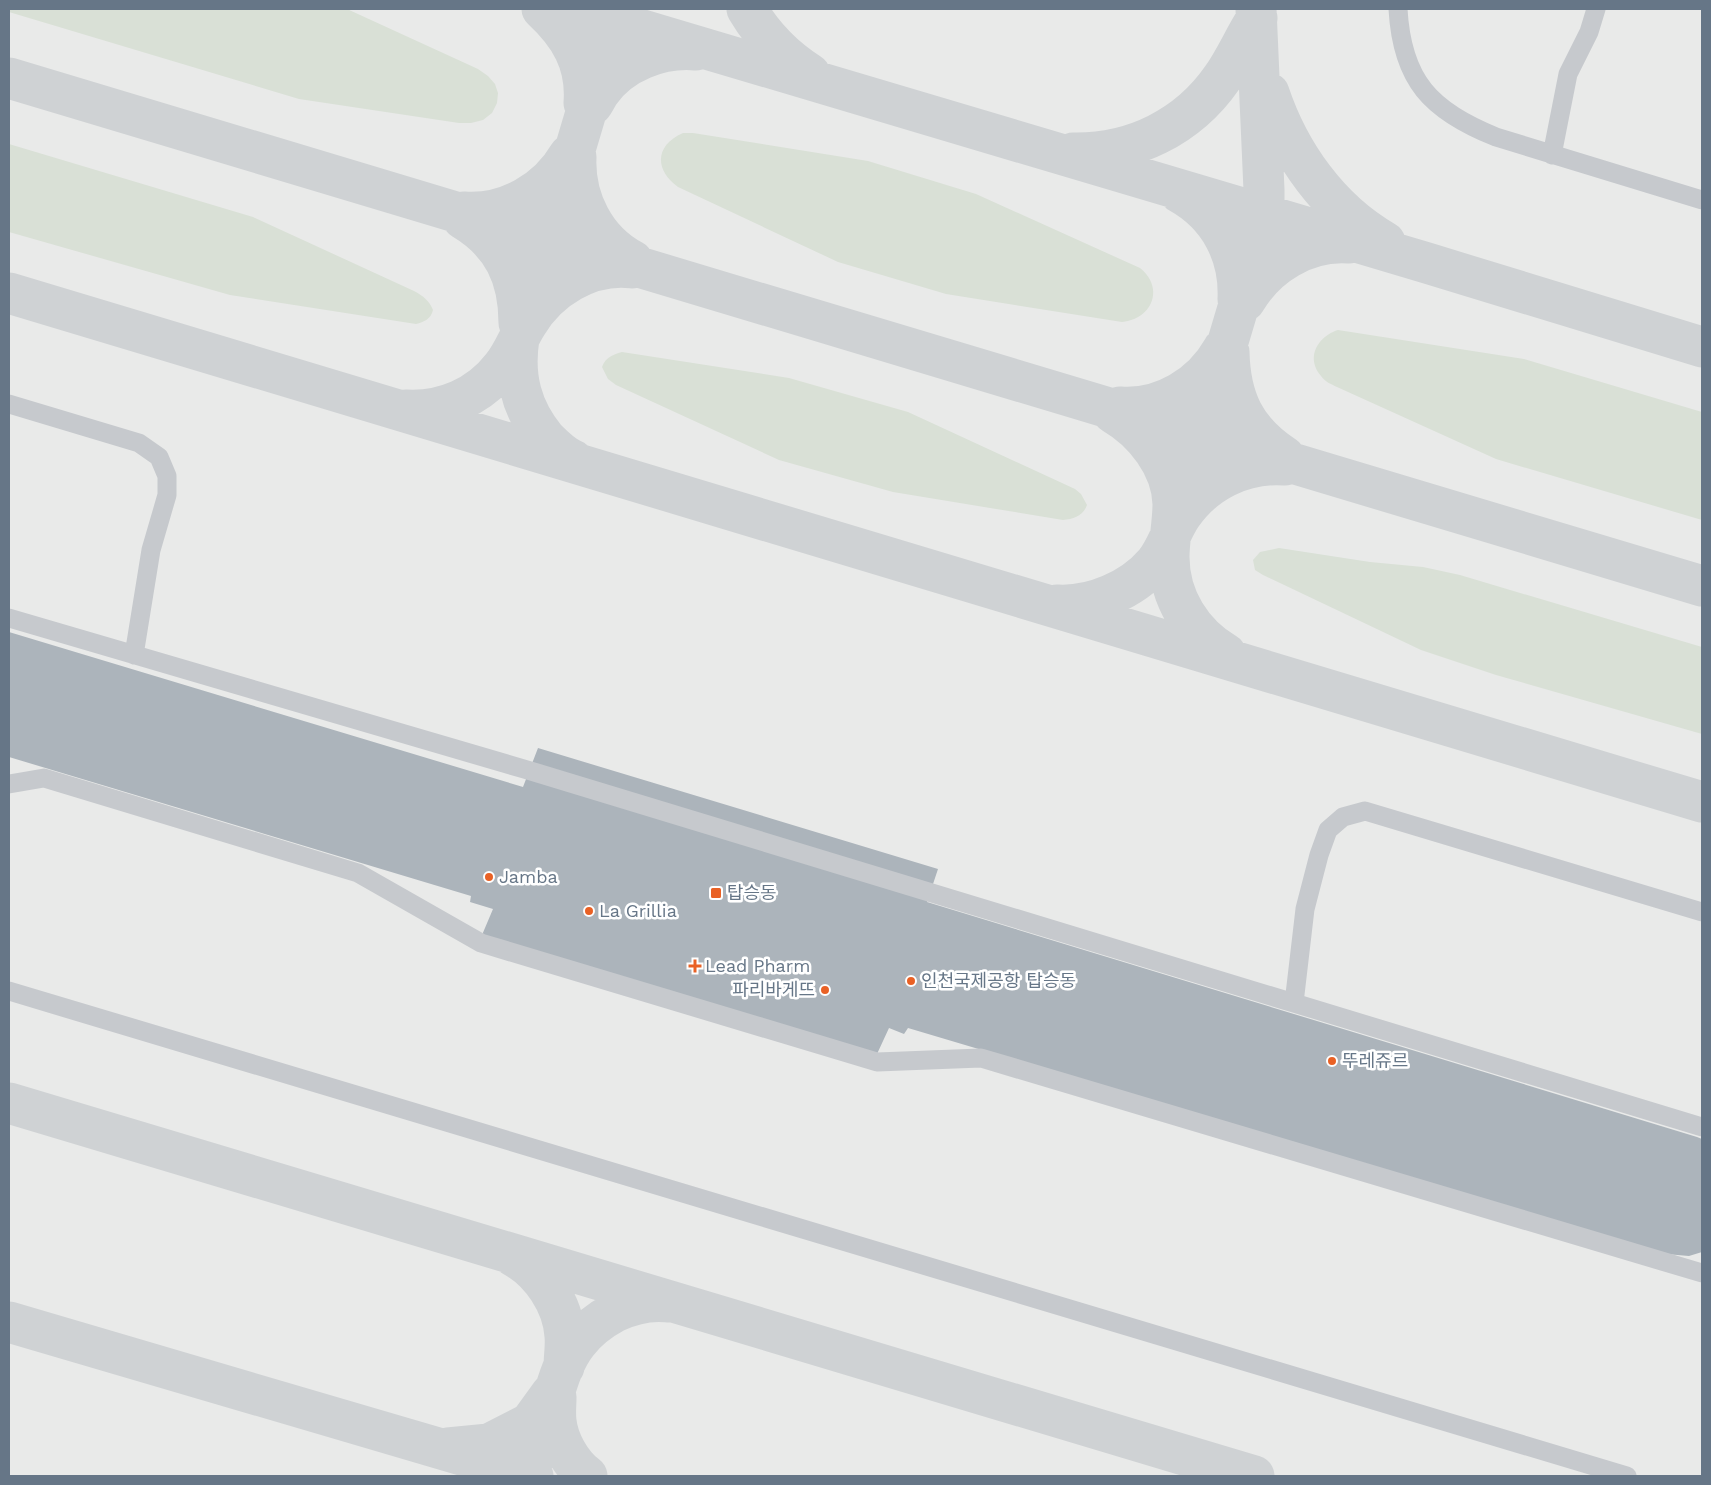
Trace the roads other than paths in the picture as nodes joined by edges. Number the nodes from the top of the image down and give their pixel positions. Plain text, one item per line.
1 (1398, 9) edge
2 (1596, 9) edge
3 (1552, 155) junction
4 (1702, 200) edge
5 (9, 404) edge
6 (9, 618) edge
7 (134, 655) junction
8 (9, 784) edge
9 (1702, 912) edge
10 (9, 991) edge
11 (1294, 1003) junction
12 (1702, 1127) edge
13 (1702, 1260) edge
14 (1675, 1266) junction
15 (1702, 1273) edge
16 (1628, 1476) edge

1 - 3 lane
2 - 3 lane
3 - 4 lane
5 - 7 lane
6 - 7 lane
7 - 11 lane
8 - 14 lane
9 - 11 lane
10 - 16 lane
11 - 12 lane
13 - 14 lane
14 - 15 lane

